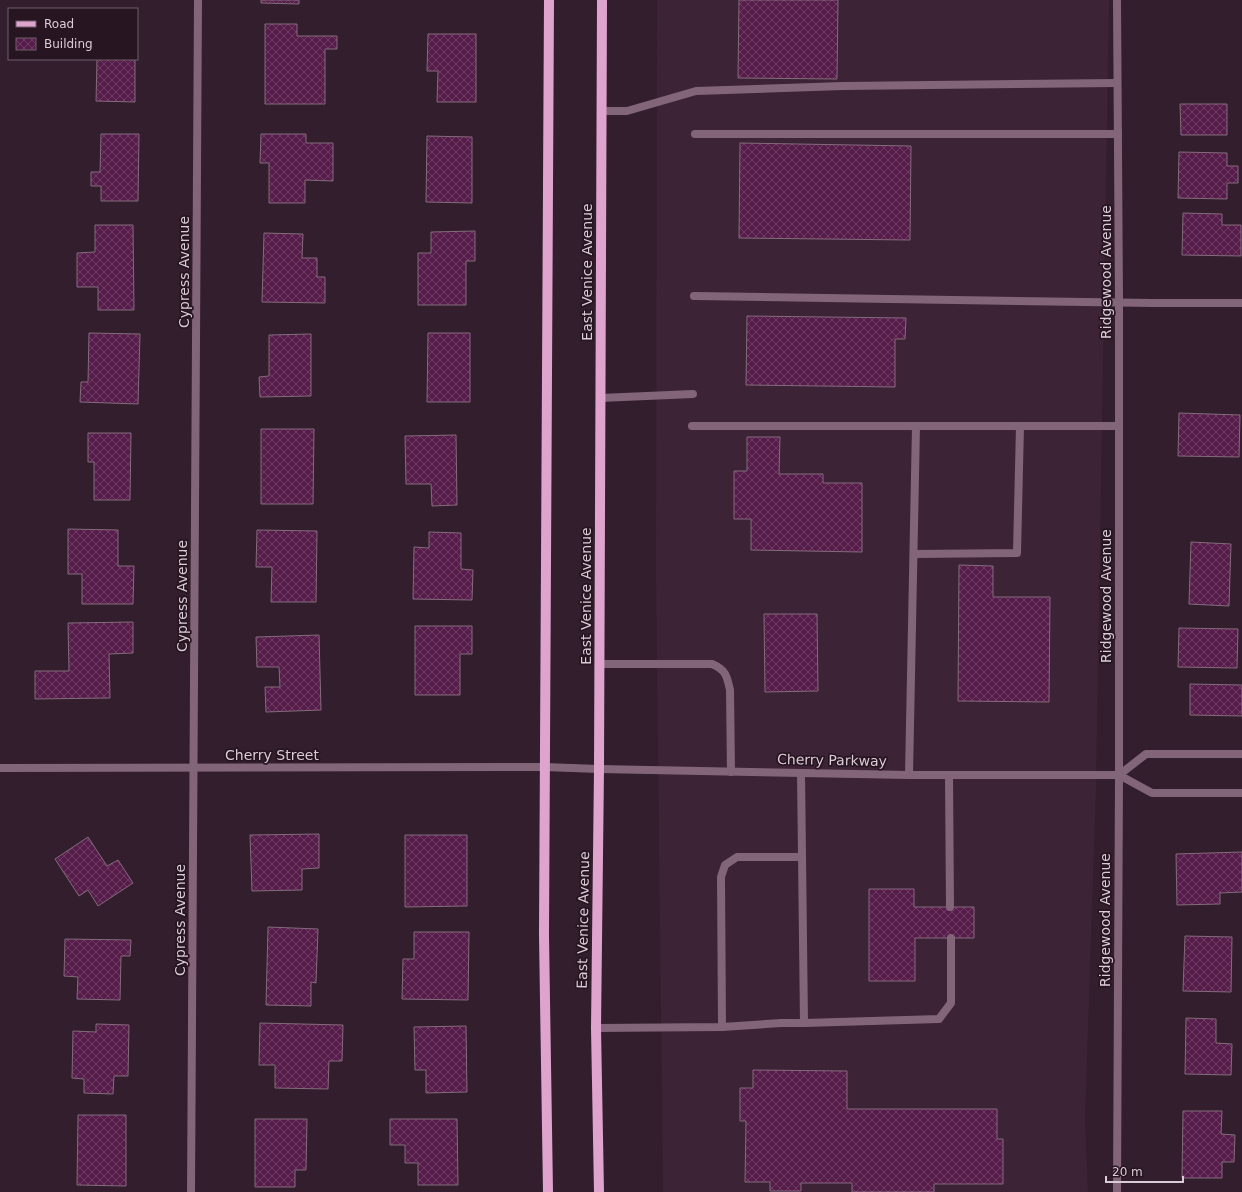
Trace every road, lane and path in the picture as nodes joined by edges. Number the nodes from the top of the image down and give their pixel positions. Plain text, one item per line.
1 (198, 0) edge
2 (549, 0) edge
3 (602, 0) edge
4 (1117, 0) edge
5 (1117, 83) junction
6 (602, 111) junction
7 (695, 134) dead end
8 (1118, 134) junction
9 (694, 296) dead end
10 (1119, 302) junction
11 (1242, 303) edge
12 (693, 394) dead end
13 (600, 398) junction
14 (692, 426) dead end
15 (916, 426) junction
16 (1020, 426) junction
17 (1119, 426) junction
18 (914, 554) junction
19 (600, 664) junction
20 (1242, 754) edge
21 (544, 767) junction
22 (0, 768) edge
23 (194, 768) junction
24 (599, 769) junction
25 (731, 772) junction
26 (801, 773) junction
27 (909, 775) junction
28 (949, 775) junction
29 (1119, 775) junction
30 (1242, 794) edge
31 (801, 857) junction
32 (950, 907) dead end
33 (951, 938) dead end
34 (804, 1023) junction
35 (722, 1027) junction
36 (596, 1028) junction
37 (191, 1192) edge
38 (548, 1192) edge
39 (599, 1192) edge
40 (1117, 1192) edge

1 - 23 street, Cypress Avenue
2 - 21 main road
3 - 6 main road, East Venice Avenue
4 - 5 street, Ridgewood Avenue
5 - 6 street
5 - 8 street, Ridgewood Avenue
6 - 13 main road, East Venice Avenue
7 - 8 street
8 - 10 street, Ridgewood Avenue
9 - 10 street
10 - 11 street
10 - 17 street, Ridgewood Avenue
12 - 13 street
13 - 19 main road, East Venice Avenue
14 - 15 street
15 - 16 street
15 - 18 street
16 - 17 street
16 - 18 street
17 - 29 street, Ridgewood Avenue
18 - 27 street
19 - 24 main road, East Venice Avenue
19 - 25 street
20 - 29 street
21 - 23 street, Cherry Street
21 - 24 street, Cherry Parkway
21 - 38 main road
22 - 23 street, Cherry Street
23 - 37 street, Cypress Avenue
24 - 25 street, Cherry Parkway
24 - 36 main road, East Venice Avenue
25 - 26 street, Cherry Parkway
26 - 27 street, Cherry Parkway
26 - 31 street
27 - 28 street, Cherry Parkway
28 - 29 street, Cherry Parkway
28 - 32 street
29 - 30 street
29 - 40 street, Ridgewood Avenue
31 - 34 street
31 - 35 street
33 - 34 street
34 - 35 street
35 - 36 street
36 - 39 main road, East Venice Avenue

